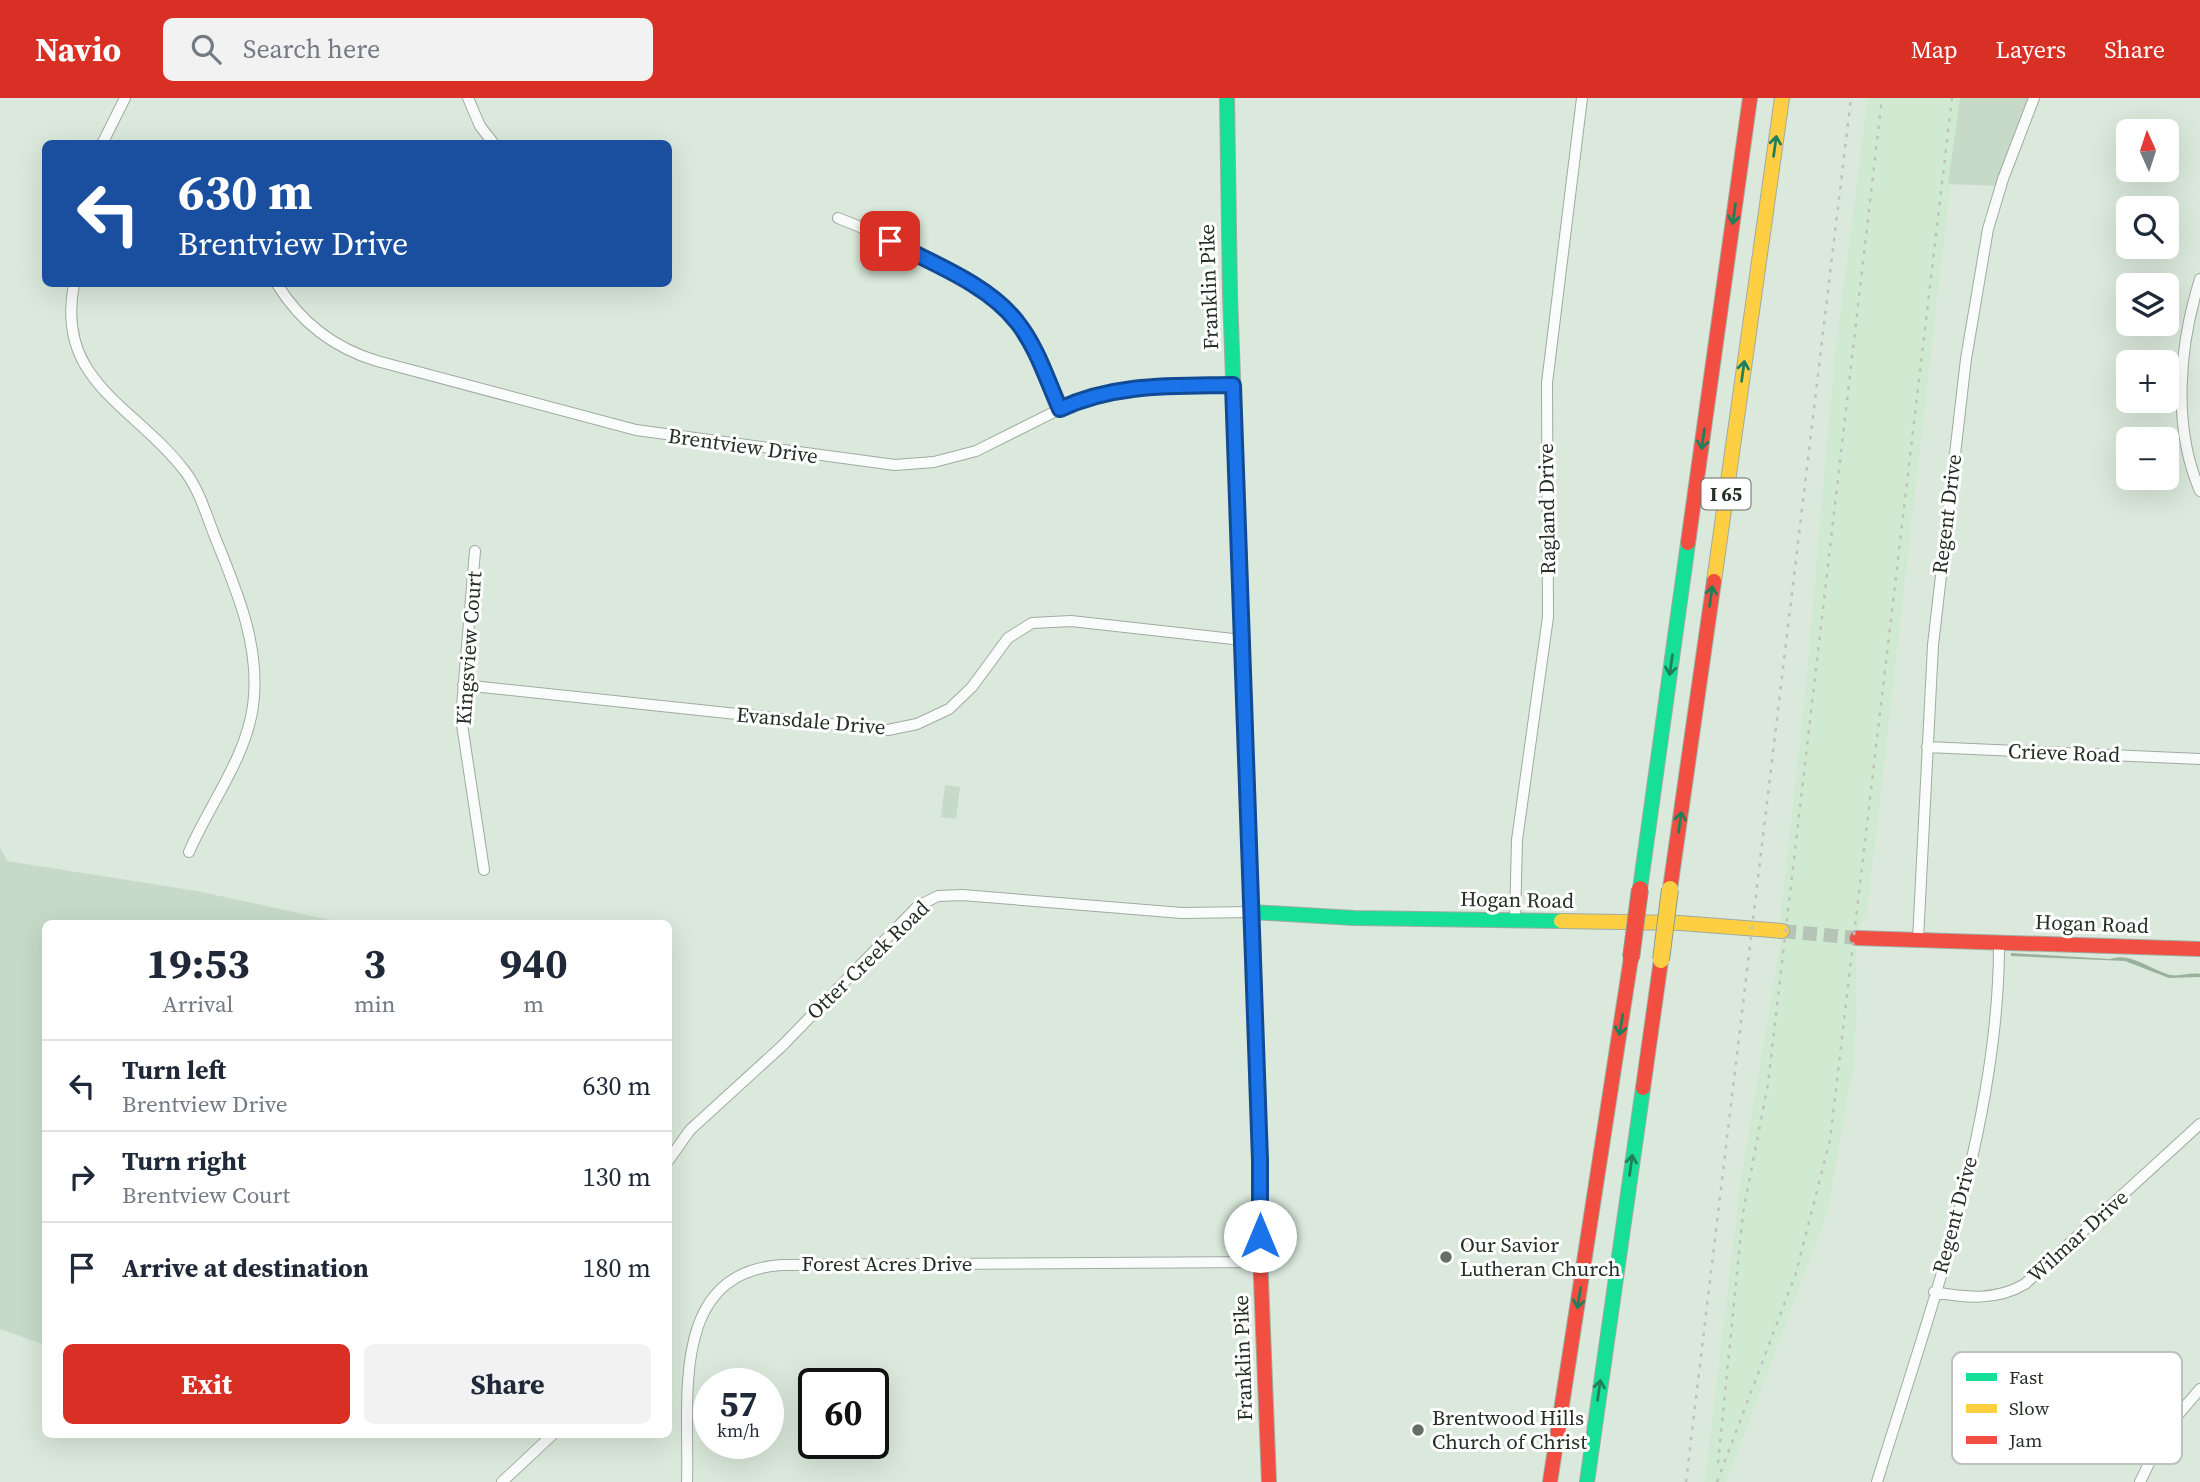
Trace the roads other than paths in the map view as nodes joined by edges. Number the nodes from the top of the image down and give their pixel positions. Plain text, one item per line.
1 (125, 98) edge
2 (468, 98) edge
3 (1227, 98) edge
4 (1582, 98) edge
5 (1751, 98) edge
6 (1782, 98) edge
7 (2034, 98) edge
8 (104, 140) edge
9 (491, 140) edge
10 (838, 218) dead end
11 (2200, 279) edge
12 (74, 287) edge
13 (279, 287) edge
14 (1233, 385) junction
15 (1060, 409) junction
16 (2200, 491) edge
17 (475, 551) dead end
18 (1242, 640) junction
19 (463, 685) junction
20 (1927, 747) junction
21 (2200, 759) edge
22 (189, 852) dead end
23 (484, 870) dead end
24 (1252, 912) junction
25 (1515, 921) junction
26 (1782, 931) tunnel mouth
27 (1857, 937) tunnel mouth
28 (1918, 940) junction
29 (1999, 942) junction
30 (2200, 949) edge
31 (2200, 1124) edge
32 (672, 1155) edge
33 (1260, 1262) junction
34 (1934, 1292) junction
35 (2200, 1389) edge
36 (2182, 1410) edge
37 (549, 1438) edge
38 (2149, 1464) edge
39 (502, 1482) edge
40 (687, 1482) edge
41 (1269, 1482) edge
42 (1550, 1482) edge
43 (1587, 1482) edge
44 (1877, 1482) edge
45 (2140, 1482) edge

1 - 8 street
2 - 9 street
3 - 14 main road, Franklin Pike
4 - 25 street, Ragland Drive
5 -> 42 main road, I 65, bridge
43 -> 6 main road, I 65, bridge
7 - 20 street, Regent Drive
10 - 15 street
11 - 16 street
12 - 22 street
13 - 15 street, Brentview Drive
14 - 15 street, Brentview Drive
14 - 18 main road, Franklin Pike
17 - 19 street, Kingsview Court
18 - 19 street, Evansdale Drive
18 - 24 main road, Franklin Pike
19 - 23 street, Kingsview Court
20 - 21 street, Crieve Road
20 - 28 street, Regent Drive
24 - 25 main road, Hogan Road
24 - 32 street, Otter Creek Road
24 - 33 main road, Franklin Pike
25 - 26 main road, Hogan Road
27 - 28 main road, Hogan Road
28 - 29 main road, Hogan Road
29 - 30 main road, Hogan Road
29 - 34 street, Regent Drive
31 - 34 street, Wilmar Drive
33 - 40 street, Forest Acres Drive
33 - 41 main road, Franklin Pike
34 - 44 street, Regent Drive
35 - 36 street
37 - 39 street
38 - 45 street

